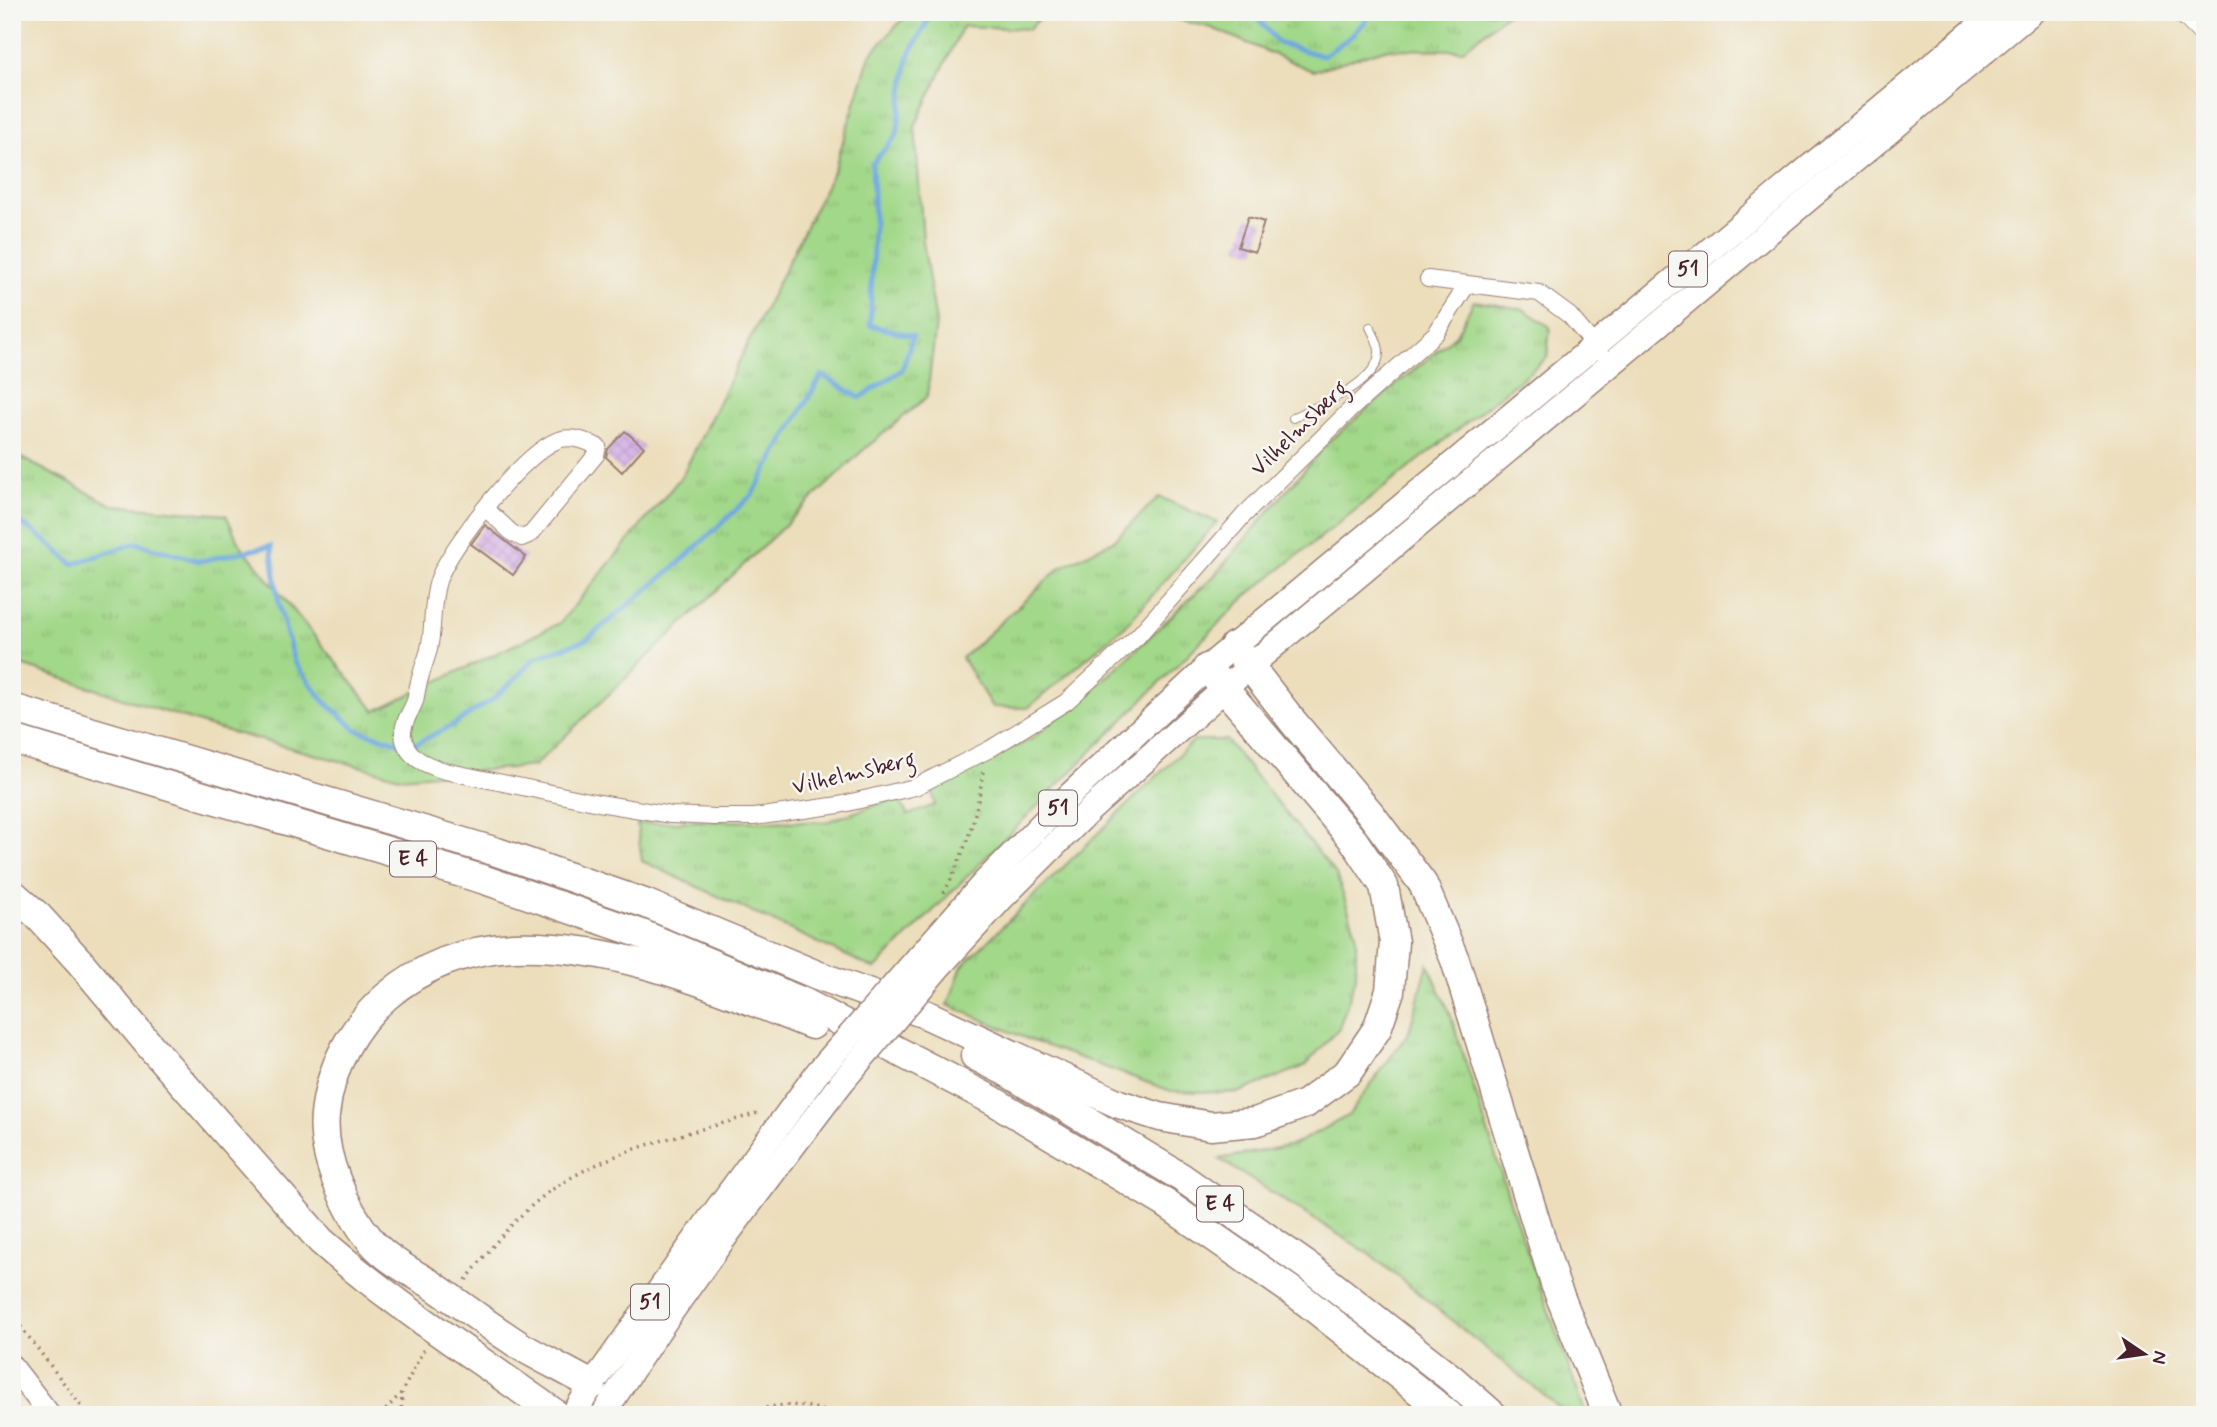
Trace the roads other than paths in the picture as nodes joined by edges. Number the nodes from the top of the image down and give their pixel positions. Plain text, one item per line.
1 (1996, 12) edge
2 (2032, 12) edge
3 (2179, 12) edge
4 (2205, 38) edge
5 (1428, 279) dead end
6 (1467, 285) junction
7 (1370, 327) dead end
8 (1602, 355) junction
9 (1293, 418) dead end
10 (485, 509) junction
11 (1242, 656) junction
12 (1216, 678) junction
13 (12, 708) edge
14 (12, 739) edge
15 (12, 893) edge
16 (928, 964) junction
17 (817, 975) junction
18 (965, 1085) junction
19 (12, 1366) edge
20 (607, 1405) edge
21 (50, 1415) edge
22 (557, 1415) edge
23 (573, 1415) edge
24 (1449, 1415) edge
25 (1493, 1415) edge
26 (1608, 1415) edge

1 - 8 main road, 51
2 - 8 main road, 51
3 - 4 street
5 - 6 street
6 - 8 street
6 - 10 street, Vilhelmsberg
7 - 9 lane
8 - 11 main road, 51
10 - 10 street, Vilhelmsberg
11 - 12 main road, 51
11 - 26 highway
12 - 16 main road, 51
12 - 17 highway
13 - 17 highway, E 4
14 - 18 highway, E 4
15 - 22 highway
16 - 20 main road, 51, bridge
16 - 20 main road, 51, bridge
17 - 25 highway, E 4
18 - 20 highway
18 - 24 highway, E 4
19 - 21 street
20 - 23 main road, 51

